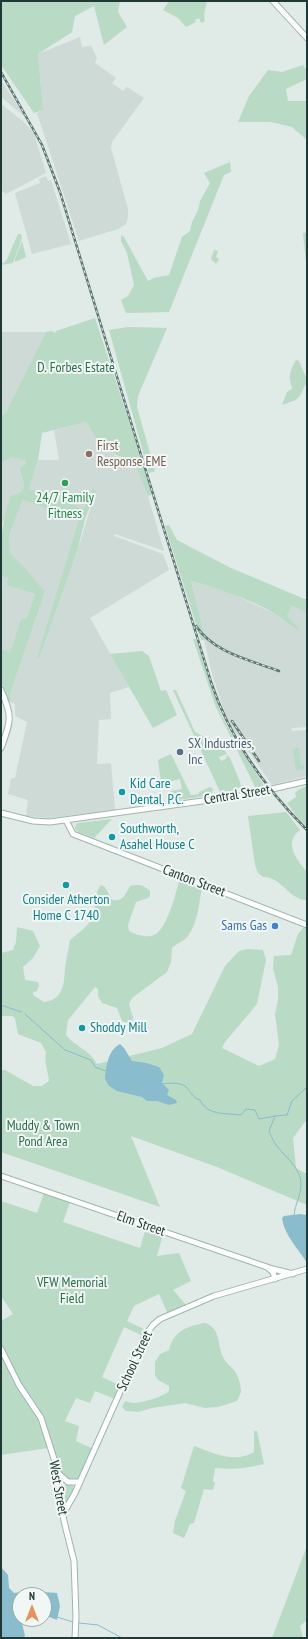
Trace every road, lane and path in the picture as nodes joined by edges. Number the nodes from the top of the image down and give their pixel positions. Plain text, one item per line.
1 (273, 1) edge
2 (307, 38) edge
3 (1, 690) edge
4 (1, 748) edge
5 (307, 781) edge
6 (1, 813) edge
7 (66, 820) junction
8 (307, 925) edge
9 (1, 1176) edge
10 (267, 1267) junction
11 (307, 1269) edge
12 (294, 1274) junction
13 (275, 1279) junction
14 (1, 1349) edge
15 (57, 1473) junction
16 (80, 1482) junction
17 (63, 1514) junction
18 (75, 1638) edge

1 - 2 street
3 - 4 street
5 - 7 street, Central Street
6 - 7 street, Central Street
7 - 8 street, Canton Street
9 - 10 street, Elm Street
10 - 12 street, Elm Street
10 - 13 street
11 - 12 street, School Street
12 - 13 street, School Street
13 - 16 street, School Street
14 - 15 street, West Street
15 - 16 street
15 - 17 street, West Street
16 - 17 street, School Street
17 - 18 street, West Street

